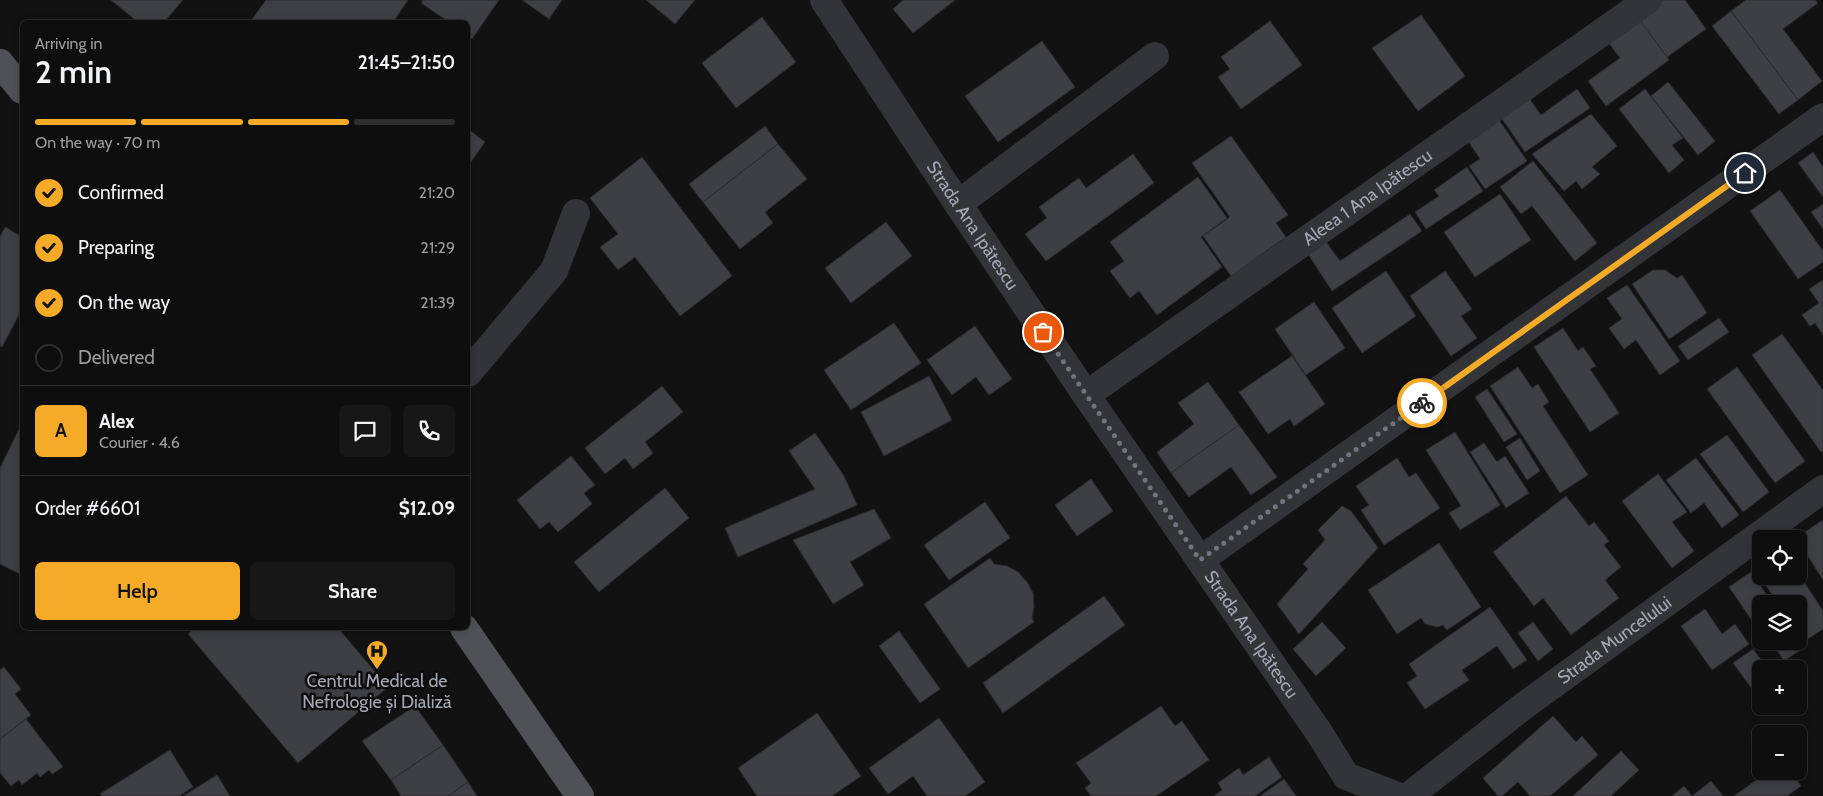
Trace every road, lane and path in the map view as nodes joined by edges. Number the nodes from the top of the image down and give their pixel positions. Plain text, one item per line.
1 (824, 0) edge
2 (1648, 0) edge
3 (1155, 56) dead end
4 (0, 63) edge
5 (20, 88) edge
6 (1823, 117) edge
7 (958, 204) junction
8 (576, 213) dead end
9 (470, 370) edge
10 (1086, 395) junction
11 (1823, 489) edge
12 (1200, 560) junction
13 (465, 630) edge
14 (1341, 786) edge
15 (580, 796) edge
16 (1398, 796) edge
17 (1409, 796) edge

1 - 7 street, Strada Ana Ipătescu
2 - 10 street, Aleea 1 Ana Ipătescu
3 - 7 street
4 - 5 main road
6 - 12 street
7 - 10 street, Strada Ana Ipătescu
8 - 9 street
10 - 12 street, Strada Ana Ipătescu
11 - 17 street, Strada Muncelului
12 - 14 street, Strada Ana Ipătescu
13 - 15 main road
14 - 16 street, Strada Ana Ipătescu

